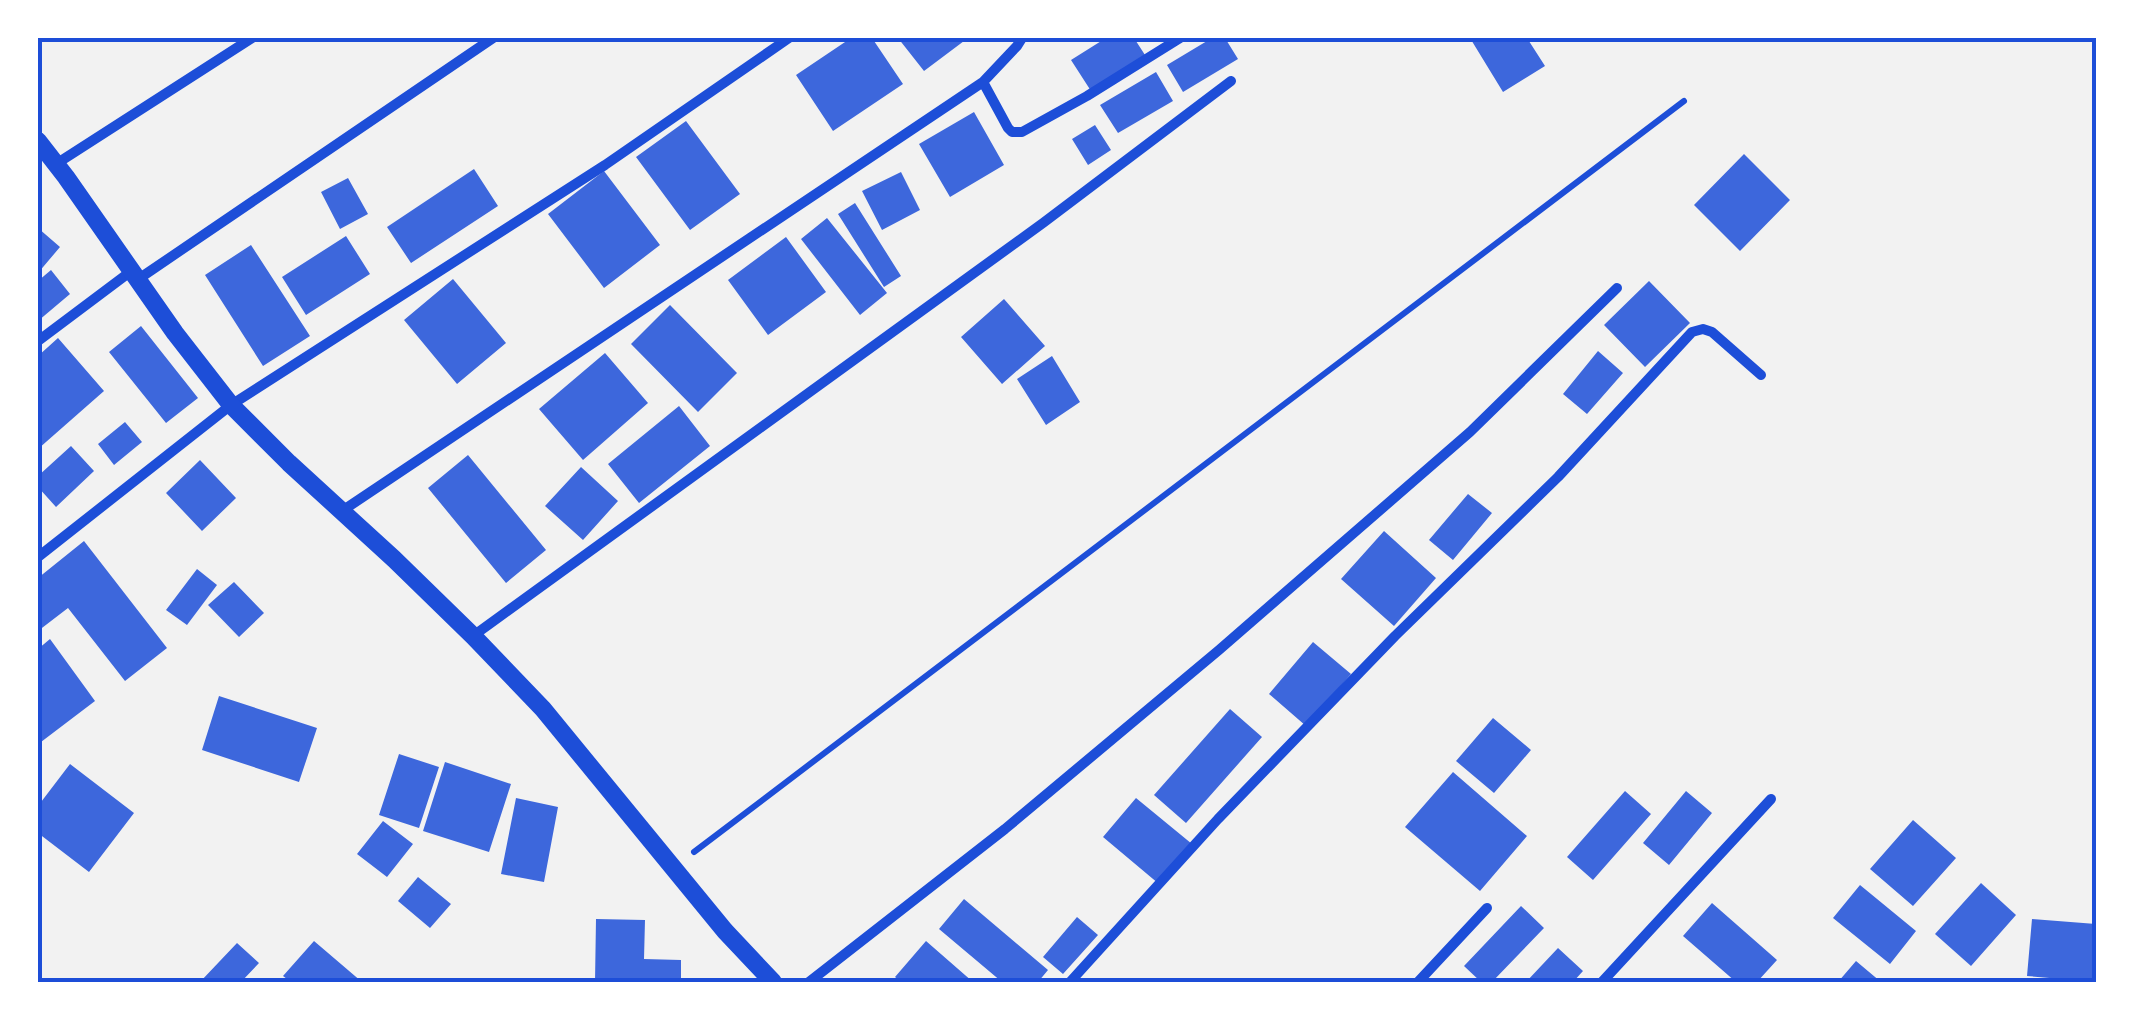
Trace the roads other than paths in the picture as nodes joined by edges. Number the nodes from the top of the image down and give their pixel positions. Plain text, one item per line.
1 (252, 38) edge
2 (493, 38) edge
3 (790, 38) edge
4 (1022, 38) edge
5 (1180, 38) edge
6 (983, 82) junction
7 (1230, 82) dead end
8 (38, 141) edge
9 (56, 164) junction
10 (134, 276) junction
11 (1617, 288) dead end
12 (38, 340) edge
13 (1761, 374) dead end
14 (232, 404) junction
15 (342, 511) junction
16 (38, 558) edge
17 (473, 636) junction
18 (1771, 799) dead end
19 (1488, 908) dead end
20 (773, 982) edge
21 (809, 982) edge
22 (1070, 982) edge
23 (1418, 982) edge
24 (1602, 982) edge

1 - 9 street
2 - 10 street
3 - 14 street
4 - 6 street
5 - 6 street
6 - 15 street
7 - 17 street
8 - 9 street
9 - 10 street
10 - 12 street
10 - 14 street
11 - 21 street
13 - 22 street
14 - 15 street
14 - 16 street
15 - 17 street
17 - 20 street
18 - 24 street
19 - 23 street

